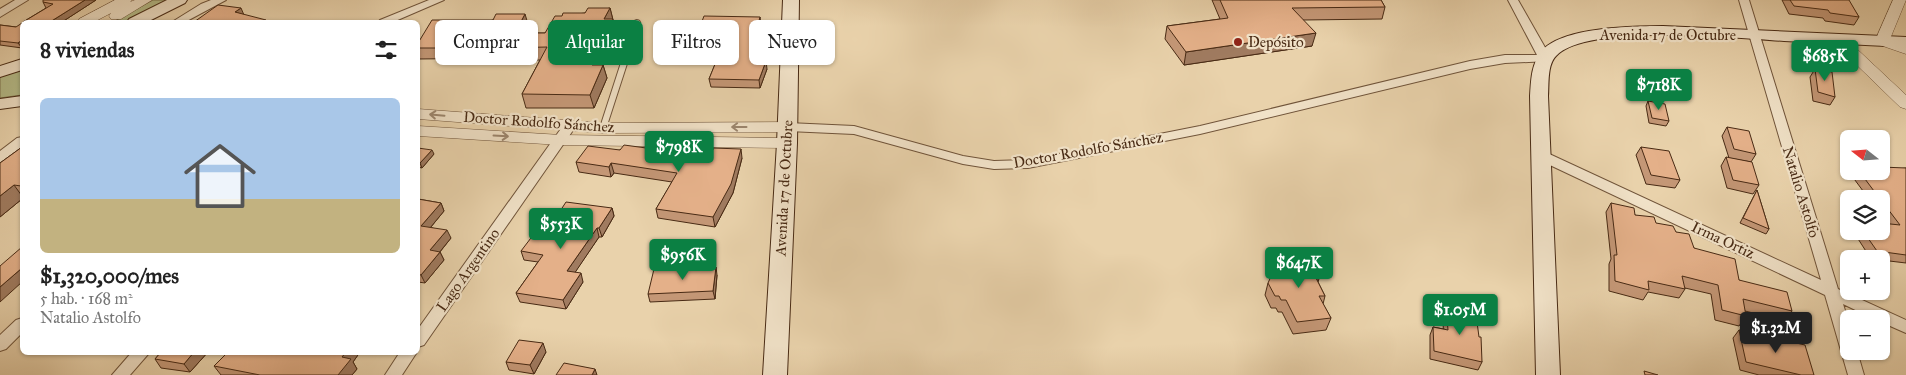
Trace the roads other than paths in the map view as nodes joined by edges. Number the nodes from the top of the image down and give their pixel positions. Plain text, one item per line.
1 (23, 0) edge
2 (125, 0) edge
3 (145, 0) edge
4 (180, 0) edge
5 (221, 0) edge
6 (440, 0) edge
7 (791, 0) edge
8 (1513, 0) edge
9 (1744, 0) edge
10 (1900, 0) edge
11 (0, 14) edge
12 (88, 20) edge
13 (108, 20) edge
14 (139, 20) edge
15 (181, 20) edge
16 (389, 20) edge
17 (1753, 34) junction
18 (1838, 39) junction
19 (1882, 41) junction
20 (1906, 42) edge
21 (1906, 50) edge
22 (1545, 58) junction
23 (623, 65) edge
24 (20, 101) edge
25 (0, 104) edge
26 (1906, 104) edge
27 (420, 114) edge
28 (603, 128) junction
29 (420, 131) edge
30 (565, 133) junction
31 (788, 135) junction
32 (20, 142) edge
33 (1540, 155) junction
34 (0, 158) edge
35 (1830, 290) junction
36 (1840, 322) edge
37 (20, 326) edge
38 (1906, 326) edge
39 (420, 338) edge
40 (0, 344) edge
41 (139, 355) edge
42 (407, 355) edge
43 (1852, 360) edge
44 (120, 375) edge
45 (393, 375) edge
46 (775, 375) edge
47 (1548, 375) edge
48 (1856, 375) edge

1 - 11 street
2 - 12 street
3 - 13 street
4 - 14 main road
5 - 15 street
6 - 16 street
7 - 31 main road, Avenida 17 de Octubre
8 - 22 street
9 - 17 street, Natalio Astolfo
10 - 19 street
17 - 18 main road, Avenida 17 de Octubre
17 - 22 main road, Avenida 17 de Octubre
17 - 35 street, Natalio Astolfo
18 - 19 main road, Avenida 17 de Octubre
18 - 26 street
19 - 20 main road, Avenida 17 de Octubre
19 - 21 street
22 - 31 street, Doctor Rodolfo Sánchez
22 - 33 main road
23 - 28 lane
24 - 25 main road
30 -> 27 street, Doctor Rodolfo Sánchez
28 - 30 street, Doctor Rodolfo Sánchez
31 -> 28 street, Doctor Rodolfo Sánchez
29 -> 30 street, Doctor Rodolfo Sánchez
30 - 31 street, Doctor Rodolfo Sánchez
30 - 39 street, Lago Argentino
31 - 46 main road, Avenida 17 de Octubre
32 - 34 street
33 - 35 street, Irma Ortiz
33 - 47 main road
35 - 36 street, Natalio Astolfo
35 - 38 street, Irma Ortiz
37 - 40 street
41 - 44 street
42 - 45 street
43 - 48 street, Natalio Astolfo

